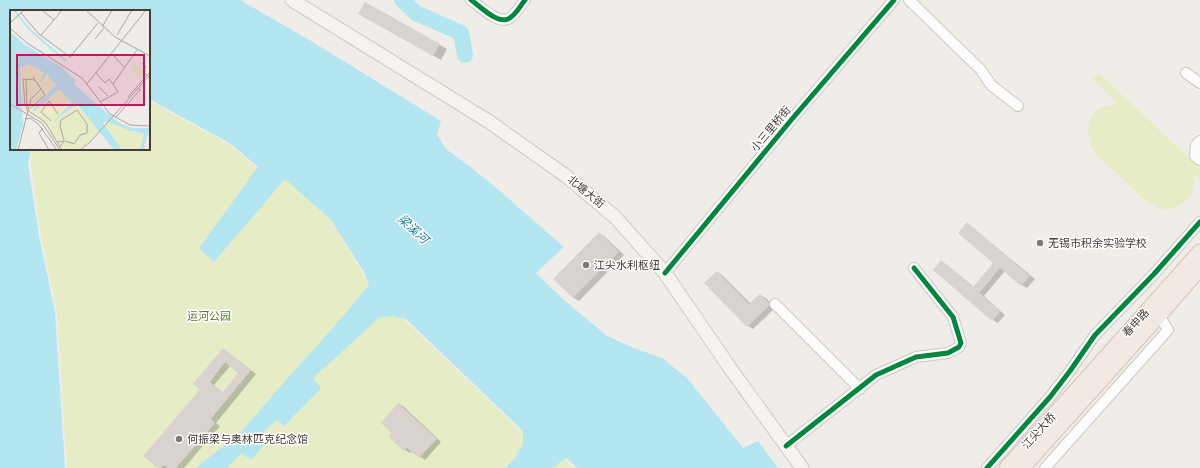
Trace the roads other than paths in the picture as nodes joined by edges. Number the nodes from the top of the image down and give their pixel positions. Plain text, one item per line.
1 (292, 0) edge
2 (471, 0) edge
3 (525, 0) edge
4 (894, 0) edge
5 (908, 0) edge
6 (1186, 73) dead end
7 (1200, 83) edge
8 (1018, 106) dead end
9 (1200, 141) edge
10 (1200, 160) edge
11 (1200, 222) edge
12 (1200, 252) edge
13 (914, 268) dead end
14 (1200, 268) edge
15 (665, 273) junction
16 (775, 304) dead end
17 (1155, 311) junction
18 (860, 389) junction
19 (1076, 399) junction
20 (786, 446) junction
21 (802, 468) edge
22 (988, 468) edge
23 (1007, 468) edge
24 (1022, 468) edge
25 (1045, 468) edge

1 - 15 main road, 北塘大街
2 - 3 street
4 - 15 street, 小三里桥街
5 - 8 street
6 - 7 street
9 - 10 street
11 - 22 street
12 - 17 main road, 春申路
13 - 18 street
14 - 17 main road, 春申路
15 - 20 main road, 北塘大街
16 - 18 street
17 - 19 main road, 春申路
17 - 25 street
18 - 20 street
19 - 23 main road, 江尖大桥
19 - 24 main road, 江尖大桥
20 - 21 main road, 北塘大街

